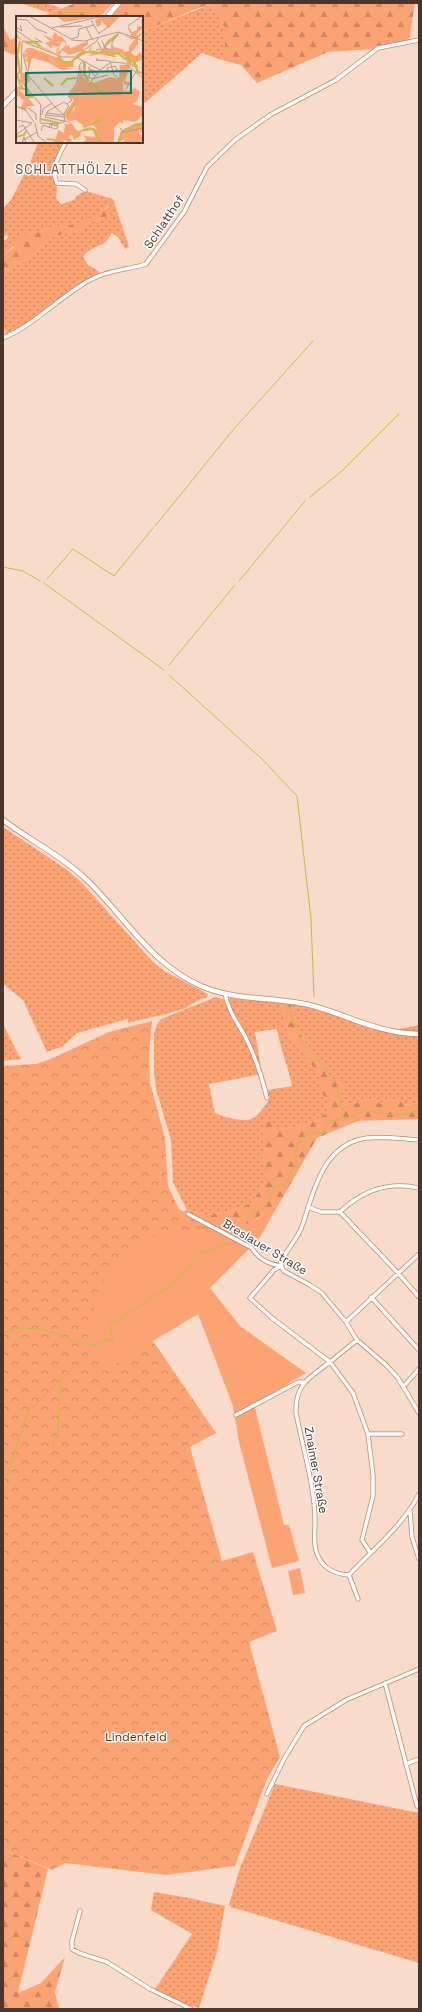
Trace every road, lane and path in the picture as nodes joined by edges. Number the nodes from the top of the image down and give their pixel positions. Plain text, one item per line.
1 (119, 3) edge
2 (108, 16) edge
3 (419, 40) edge
4 (16, 92) edge
5 (3, 106) edge
6 (66, 143) edge
7 (85, 190) dead end
8 (3, 338) edge
9 (3, 820) edge
10 (225, 994) junction
11 (419, 1034) edge
12 (267, 1098) dead end
13 (419, 1140) edge
14 (419, 1188) edge
15 (308, 1208) junction
16 (340, 1212) junction
17 (188, 1214) dead end
18 (419, 1254) edge
19 (281, 1266) junction
20 (398, 1273) junction
21 (371, 1297) junction
22 (419, 1297) edge
23 (346, 1322) junction
24 (357, 1340) junction
25 (419, 1350) edge
26 (330, 1362) junction
27 (419, 1368) edge
28 (303, 1382) junction
29 (404, 1386) junction
30 (419, 1413) edge
31 (236, 1415) dead end
32 (368, 1434) junction
33 (402, 1434) dead end
34 (419, 1494) edge
35 (410, 1511) junction
36 (370, 1552) junction
37 (419, 1559) edge
38 (349, 1575) junction
39 (358, 1599) dead end
40 (419, 1669) edge
41 (385, 1683) junction
42 (419, 1759) edge
43 (406, 1764) junction
44 (266, 1794) dead end
45 (417, 1806) dead end
46 (80, 1911) dead end
47 (191, 2009) edge

1 - 2 street
3 - 8 street, Schlatthof
4 - 5 street
6 - 7 street
9 - 10 street
10 - 11 street
10 - 12 street
13 - 15 street
14 - 16 street
15 - 16 street
15 - 19 street
16 - 20 street
17 - 19 street, Breslauer Straße
18 - 20 street
19 - 23 street, Breslauer Straße
19 - 26 street
20 - 21 street
20 - 22 street
21 - 23 street
21 - 25 street
23 - 24 street, Breslauer Straße
24 - 26 street
24 - 29 street, Breslauer Straße
26 - 28 street
26 - 32 street
27 - 29 street
28 - 31 street
28 - 38 street, Znaimer Straße
29 - 30 street, Breslauer Straße
32 - 33 street
32 - 36 street
34 - 35 street
35 - 36 street
35 - 37 street
36 - 38 street
38 - 39 street
40 - 41 street
41 - 43 street
41 - 44 street
42 - 43 street
43 - 45 street
46 - 47 street

